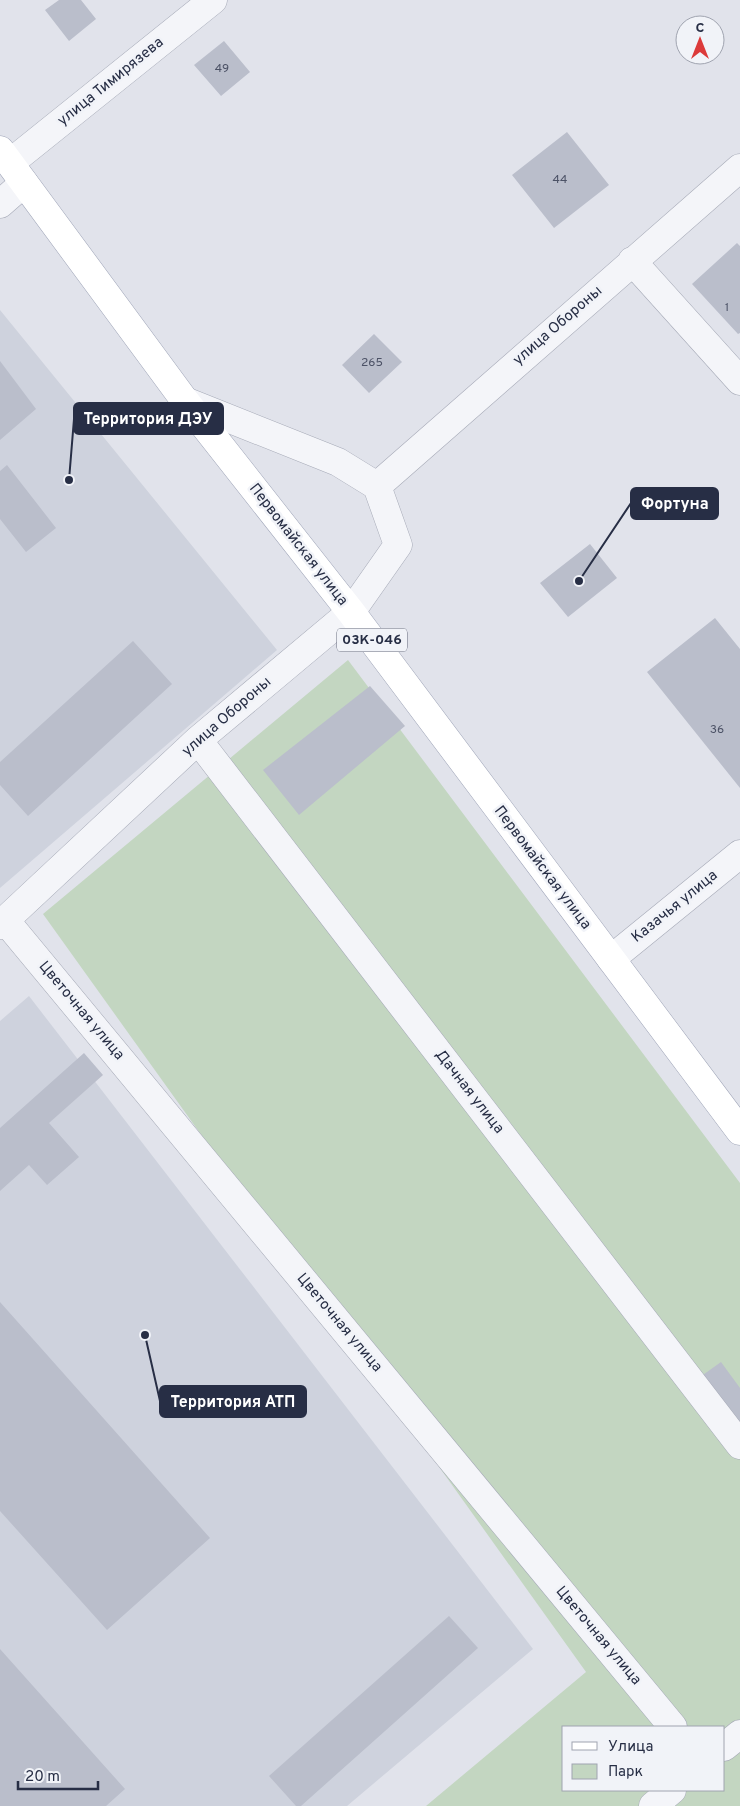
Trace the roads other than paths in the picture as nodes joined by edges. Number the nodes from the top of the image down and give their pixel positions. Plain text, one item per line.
1 (213, 0) edge
2 (11, 166) edge
3 (740, 168) edge
4 (0, 204) edge
5 (632, 260) junction
6 (740, 381) edge
7 (185, 401) junction
8 (377, 486) junction
9 (351, 612) junction
10 (198, 740) junction
11 (740, 854) edge
12 (3, 922) edge
13 (611, 959) junction
14 (740, 1131) edge
15 (740, 1444) edge
16 (672, 1726) edge
17 (740, 1734) edge
18 (725, 1746) edge
19 (671, 1791) edge
20 (653, 1806) edge

1 - 2 street, улица Тимирязева
2 - 4 street, улица Тимирязева
2 - 7 main road, Первомайская улица / 03К-046
3 - 5 street, улица Обороны
5 - 6 street
5 - 8 street, улица Обороны
7 - 8 street
7 - 9 main road, Первомайская улица / 03К-046
8 - 9 street, улица Обороны
9 - 10 street, улица Обороны
9 - 13 main road, Первомайская улица / 03К-046
10 - 12 street, улица Обороны
10 - 15 street, Дачная улица
11 - 13 street, Казачья улица
12 - 16 street, Цветочная улица
13 - 14 main road, Первомайская улица / 03К-046
17 - 18 street
19 - 20 street

